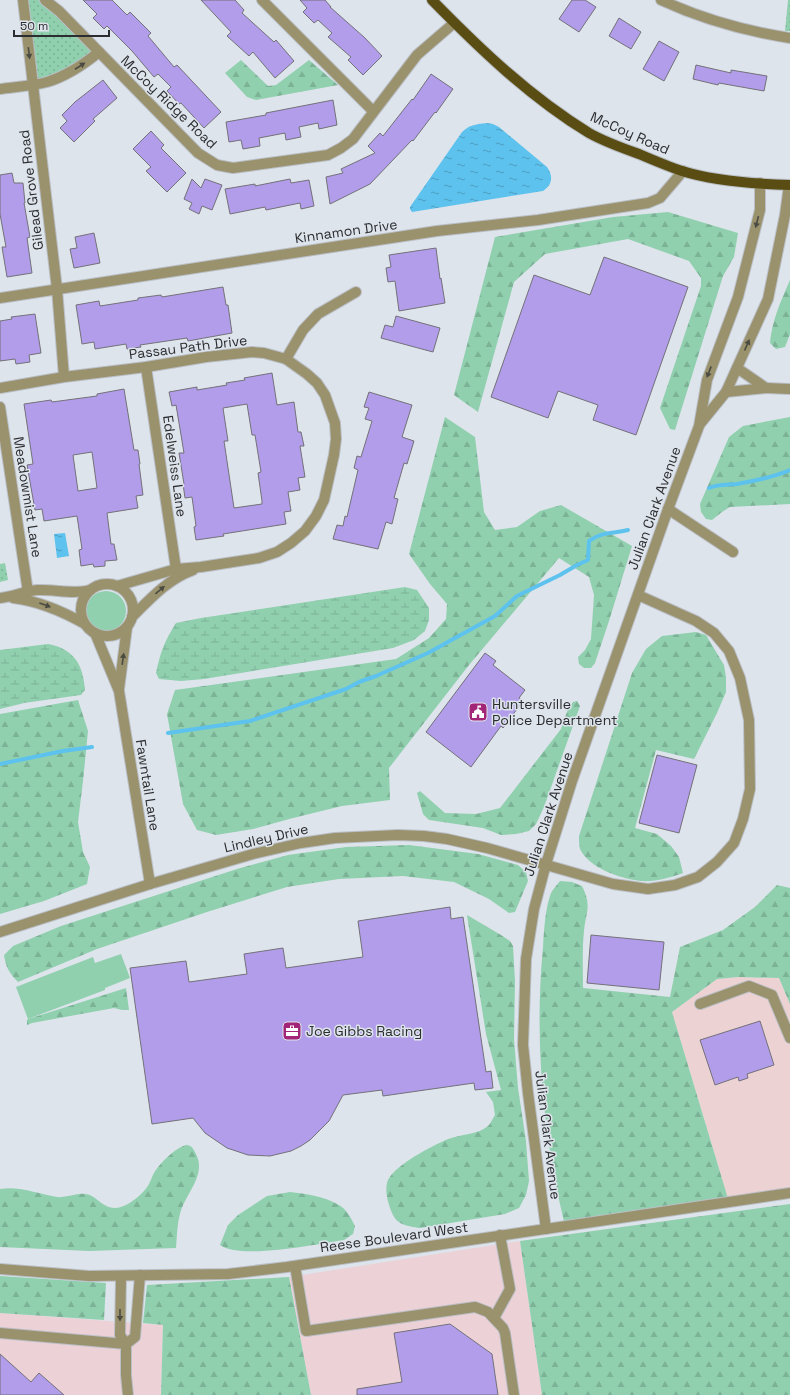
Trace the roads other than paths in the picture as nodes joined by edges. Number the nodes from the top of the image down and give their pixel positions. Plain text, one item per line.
1 (23, 0) edge
2 (45, 0) edge
3 (262, 0) edge
4 (432, 0) edge
5 (660, 0) edge
6 (454, 22) junction
7 (790, 38) edge
8 (99, 52) junction
9 (33, 85) junction
10 (0, 89) edge
11 (373, 111) junction
12 (683, 171) junction
13 (760, 183) junction
14 (789, 185) edge
15 (57, 288) junction
16 (356, 292) dead end
17 (0, 298) edge
18 (286, 359) junction
19 (146, 367) junction
20 (737, 368) junction
21 (64, 377) junction
22 (0, 388) edge
23 (766, 388) junction
24 (790, 389) edge
25 (726, 392) junction
26 (0, 407) edge
27 (699, 426) junction
28 (668, 509) junction
29 (733, 552) dead end
30 (201, 567) junction
31 (176, 569) junction
32 (118, 586) junction
33 (90, 590) junction
34 (28, 592) junction
35 (638, 595) junction
36 (4, 598) edge
37 (132, 617) junction
38 (85, 624) junction
39 (127, 627) junction
40 (95, 633) junction
41 (118, 691) junction
42 (546, 864) junction
43 (150, 884) junction
44 (0, 932) edge
45 (700, 1004) dead end
46 (790, 1038) edge
47 (790, 1193) edge
48 (546, 1229) junction
49 (500, 1236) junction
50 (295, 1266) junction
51 (0, 1269) edge
52 (140, 1275) junction
53 (121, 1276) junction
54 (494, 1318) junction
55 (0, 1333) edge
56 (126, 1344) junction
57 (128, 1395) edge
58 (514, 1395) edge

1 -> 9 street, Gilead Grove Road
2 - 8 street, McCoy Ridge Road
3 - 11 street
4 - 6 main road, McCoy Road
5 - 7 street
6 - 11 street, McCoy Ridge Road
6 - 12 main road, McCoy Road
9 -> 8 street
8 - 11 street, McCoy Ridge Road
9 - 10 street
9 - 15 street, Gilead Grove Road
12 - 13 main road, McCoy Road
12 - 15 street, Kinnamon Drive
13 - 14 main road, McCoy Road
13 -> 27 street, Julian Clark Avenue
20 -> 14 street, Julian Clark Avenue
15 - 17 street, Kinnamon Drive
15 - 21 street, Gilead Grove Road
16 - 18 street
18 - 19 street, Passau Path Drive
18 - 30 street, Passau Path Drive
19 - 21 street, Passau Path Drive
19 - 31 street, Edelweiss Lane
20 - 23 street
20 - 25 street, Julian Clark Avenue
21 - 22 street, Passau Path Drive
23 - 24 street
23 - 25 street
25 - 27 street, Julian Clark Avenue
26 - 34 street, Meadowmist Lane
27 - 28 street, Julian Clark Avenue
28 - 29 street
28 - 35 street, Julian Clark Avenue
30 - 31 street, Passau Path Drive
37 -> 30 street, Passau Path Drive
31 - 32 street, Passau Path Drive
32 - 33 street
32 - 37 street
33 - 34 street
33 - 38 street
34 - 36 street
35 - 42 street, Julian Clark Avenue
35 - 42 street, Lindley Drive
36 -> 38 street
37 - 39 street
38 - 40 street
39 - 40 street
41 -> 39 street, Fawntail Lane
40 - 41 street, Fawntail Lane
41 - 43 street, Fawntail Lane
42 - 43 street, Lindley Drive
42 - 48 street, Julian Clark Avenue
43 - 44 street, Lindley Drive
45 - 46 street
47 - 48 street, Reese Boulevard West
48 - 49 street, Reese Boulevard West
49 - 50 street, Reese Boulevard West
49 - 54 street
50 - 52 street, Reese Boulevard West
50 - 54 street
51 - 53 street, Reese Boulevard West
52 - 53 street, Reese Boulevard West
52 - 56 street
53 -> 56 street
54 - 58 street
55 - 56 street
56 - 57 street

